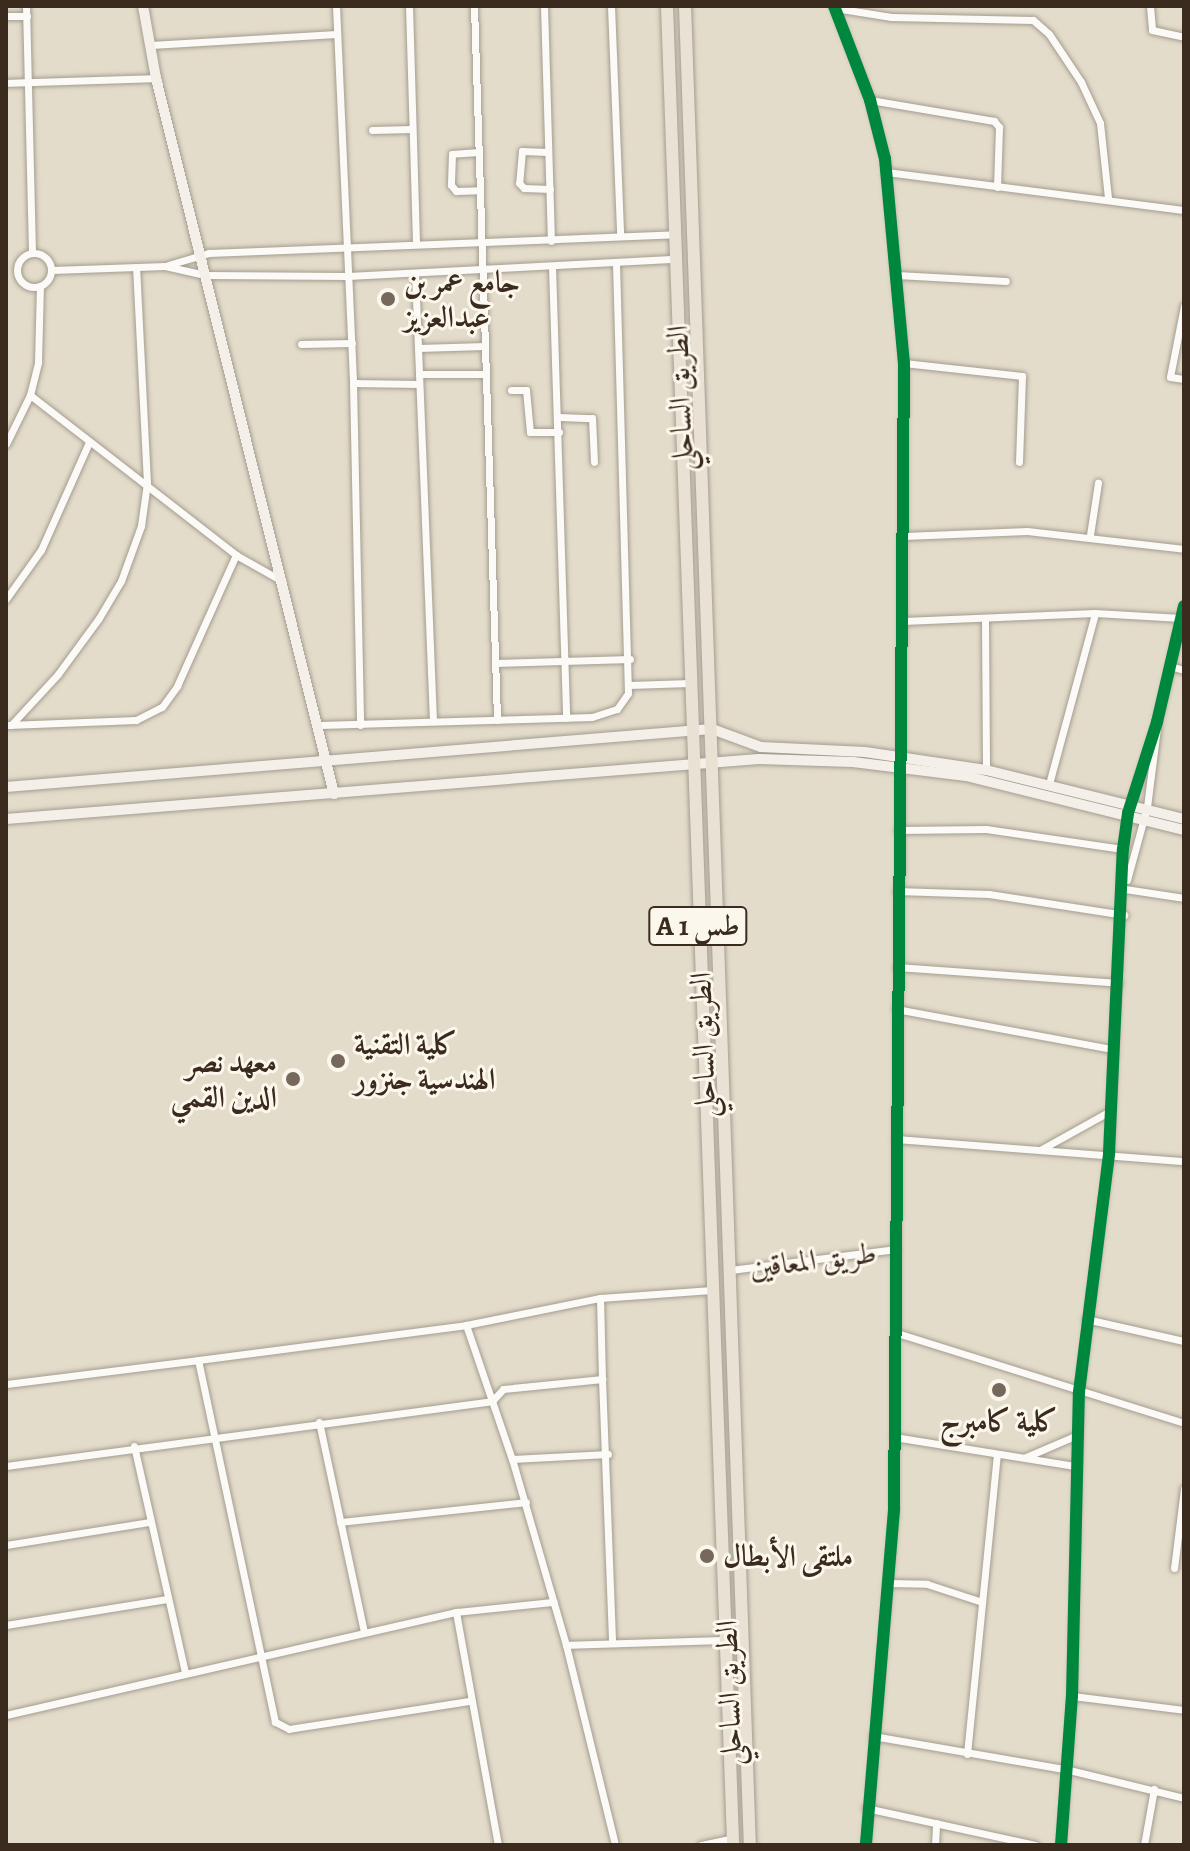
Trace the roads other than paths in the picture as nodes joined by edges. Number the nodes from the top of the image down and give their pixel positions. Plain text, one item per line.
1 (26, 6) edge
2 (143, 6) edge
3 (336, 6) edge
4 (409, 6) edge
5 (474, 6) edge
6 (544, 6) edge
7 (611, 6) edge
8 (667, 6) edge
9 (685, 6) edge
10 (1150, 6) edge
11 (835, 7) edge
12 (6, 16) edge
13 (27, 16) junction
14 (337, 34) junction
15 (1184, 37) edge
16 (150, 45) junction
17 (156, 78) junction
18 (6, 83) edge
19 (29, 83) junction
20 (870, 100) junction
21 (412, 129) junction
22 (372, 130) dead end
23 (479, 152) junction
24 (548, 152) junction
25 (886, 172) junction
26 (997, 187) junction
27 (550, 189) junction
28 (480, 190) junction
29 (1108, 198) junction
30 (1184, 210) edge
31 (676, 234) junction
32 (620, 235) junction
33 (551, 241) junction
34 (416, 243) junction
35 (482, 244) junction
36 (347, 247) junction
37 (32, 252) junction
38 (200, 256) junction
39 (676, 259) junction
40 (616, 264) junction
41 (165, 266) junction
42 (552, 266) junction
43 (136, 267) junction
44 (52, 270) junction
45 (483, 270) junction
46 (6, 271) edge
47 (17, 271) junction
48 (415, 273) junction
49 (205, 275) junction
50 (897, 275) junction
51 (348, 276) junction
52 (1006, 281) dead end
53 (40, 286) junction
54 (1184, 306) edge
55 (352, 343) junction
56 (301, 344) dead end
57 (485, 346) junction
58 (418, 348) junction
59 (904, 363) junction
60 (419, 374) junction
61 (486, 374) junction
62 (1184, 379) edge
63 (353, 383) junction
64 (419, 384) junction
65 (511, 390) dead end
66 (30, 395) junction
67 (559, 417) junction
68 (559, 432) junction
69 (89, 442) junction
70 (6, 444) edge
71 (594, 462) dead end
72 (1019, 462) dead end
73 (147, 483) junction
74 (1098, 483) dead end
75 (1090, 535) junction
76 (904, 536) junction
77 (1184, 549) edge
78 (236, 555) junction
79 (284, 582) junction
80 (6, 599) edge
81 (1184, 606) edge
82 (1095, 613) junction
83 (1181, 618) junction
84 (903, 621) junction
85 (985, 621) junction
86 (630, 659) junction
87 (563, 661) junction
88 (495, 663) junction
89 (1170, 666) junction
90 (1184, 670) edge
91 (690, 683) junction
92 (629, 685) junction
93 (566, 718) junction
94 (497, 720) junction
95 (433, 721) junction
96 (1157, 722) junction
97 (8, 725) edge
98 (320, 725) junction
99 (360, 725) junction
100 (691, 729) junction
101 (712, 729) junction
102 (329, 759) junction
103 (898, 763) junction
104 (713, 767) junction
105 (693, 768) junction
106 (986, 770) junction
107 (1049, 784) junction
108 (6, 787) edge
109 (334, 794) junction
110 (1129, 808) junction
111 (1145, 813) junction
112 (6, 819) edge
113 (1184, 819) edge
114 (898, 830) junction
115 (1184, 830) edge
116 (1123, 849) junction
117 (1125, 887) junction
118 (897, 891) junction
119 (1184, 898) edge
120 (1124, 915) junction
121 (897, 967) junction
122 (1118, 983) junction
123 (896, 1009) junction
124 (1112, 1049) junction
125 (1110, 1111) junction
126 (896, 1139) junction
127 (1038, 1152) junction
128 (1109, 1153) junction
129 (1184, 1161) edge
130 (897, 1249) junction
131 (730, 1270) junction
132 (712, 1290) junction
133 (600, 1298) junction
134 (1086, 1319) junction
135 (466, 1325) junction
136 (897, 1333) junction
137 (1184, 1341) edge
138 (198, 1360) junction
139 (602, 1379) junction
140 (6, 1384) edge
141 (1079, 1392) junction
142 (492, 1401) junction
143 (319, 1422) junction
144 (1184, 1423) edge
145 (212, 1435) junction
146 (1077, 1435) junction
147 (894, 1437) junction
148 (134, 1446) junction
149 (608, 1454) junction
150 (997, 1454) junction
151 (1024, 1458) junction
152 (512, 1459) junction
153 (6, 1466) edge
154 (1075, 1466) junction
155 (1184, 1489) edge
156 (526, 1502) junction
157 (150, 1522) junction
158 (340, 1522) junction
159 (6, 1545) edge
160 (1174, 1568) dead end
161 (888, 1583) junction
162 (167, 1599) junction
163 (553, 1602) junction
164 (982, 1602) junction
165 (456, 1612) junction
166 (6, 1625) edge
167 (364, 1632) junction
168 (727, 1640) junction
169 (612, 1643) junction
170 (566, 1645) junction
171 (265, 1653) junction
172 (185, 1673) junction
173 (1072, 1696) junction
174 (469, 1701) junction
175 (1184, 1710) edge
176 (6, 1715) edge
177 (873, 1736) junction
178 (967, 1754) junction
179 (1065, 1769) junction
180 (1154, 1789) junction
181 (1184, 1798) edge
182 (866, 1808) junction
183 (936, 1823) junction
184 (982, 1834) junction
185 (733, 1842) edge
186 (498, 1845) edge
187 (615, 1845) edge
188 (701, 1845) edge
189 (750, 1845) edge
190 (866, 1845) edge
191 (935, 1845) edge
192 (980, 1845) edge
193 (1035, 1845) edge
194 (1061, 1845) edge
195 (1144, 1845) edge

1 - 13 street
2 - 16 street
3 - 14 street
4 - 21 street
5 - 23 street
6 - 24 street
7 - 32 street
8 - 31 highway, الطريق الساحلي / A 1 طس
9 - 101 highway, الطريق الساحلي / A 1 طس
10 - 15 street
11 - 20 street
11 - 29 street
12 - 13 street
13 - 19 street
14 - 16 street
14 - 36 street
16 - 17 street
17 - 19 street
17 - 38 street
18 - 19 street
19 - 37 street
20 - 25 street
20 - 26 street
21 - 22 street
21 - 34 street
23 - 28 street
23 - 28 street
24 - 27 street
24 - 27 street
25 - 26 street
25 - 50 street
26 - 29 street
27 - 33 street
28 - 35 street
29 - 30 street
31 - 32 street
31 - 39 highway, الطريق الساحلي / A 1 طس
32 - 33 street
33 - 35 street
34 - 35 street
34 - 36 street
35 - 45 street
36 - 38 street
36 - 51 street
37 - 44 street
37 - 47 street
38 - 41 street
38 - 49 street
39 - 40 street
39 - 91 highway, الطريق الساحلي / A 1 طس
40 - 42 street
40 - 86 street
41 - 43 street
41 - 49 street
42 - 45 street
42 - 67 street
43 - 44 street
43 - 73 street
44 - 53 street
45 - 48 street
45 - 57 street
46 - 47 street
47 - 53 street
48 - 51 street
48 - 58 street
49 - 51 street
49 - 79 street
50 - 52 street
50 - 59 street
51 - 55 street
53 - 66 street
54 - 62 street
55 - 56 street
55 - 63 street
57 - 58 street
57 - 61 street
58 - 60 street
59 - 72 street
59 - 76 street
60 - 61 street
60 - 64 street
61 - 88 street
63 - 64 street
63 - 99 street
64 - 95 street
65 - 68 street
66 - 69 street
66 - 70 street
67 - 68 street
67 - 71 street
68 - 87 street
69 - 73 street
69 - 80 street
73 - 78 street
73 - 97 street
74 - 75 street
75 - 76 street
75 - 77 street
76 - 84 street
78 - 79 street
78 - 97 street
79 - 98 street
81 - 83 street
82 - 83 street
82 - 85 street
82 - 107 street
83 - 89 street
84 - 85 street
84 - 103 street
85 - 106 street
86 - 87 street
86 - 92 street
87 - 88 street
87 - 93 street
88 - 94 street
89 - 90 street
89 - 96 street
91 - 92 street
91 - 100 highway, الطريق الساحلي / A 1 طس
92 - 93 street
93 - 94 street
94 - 95 street
95 - 99 street
96 - 110 street
96 - 111 street
98 - 99 street
98 - 102 street
100 - 101 street
100 - 102 street
100 - 105 highway, الطريق الساحلي / A 1 طس
101 - 103 street
101 - 104 highway, الطريق الساحلي / A 1 طس
102 - 108 street
102 - 109 street
103 - 104 street
103 - 106 street
103 - 110 street
103 - 114 street
104 - 105 street
104 - 131 highway, الطريق الساحلي / A 1 طس
105 - 109 street
105 - 132 highway, الطريق الساحلي / A 1 طس
106 - 107 street
107 - 110 street
109 - 112 street
110 - 111 street
110 - 116 street
111 - 113 street
111 - 115 street
111 - 117 street
114 - 116 street
114 - 118 street
116 - 117 street
117 - 119 street
117 - 120 street
118 - 120 street
118 - 121 street
120 - 122 street
121 - 122 street
121 - 123 street
122 - 124 street
123 - 124 street
123 - 126 street
124 - 125 street
125 - 127 street
125 - 128 street
126 - 127 street
126 - 130 street
127 - 128 street
128 - 129 street
128 - 134 street
130 - 131 street, طريق المعاقين
130 - 136 street
131 - 189 highway, الطريق الساحلي / A 1 طس
132 - 133 street
132 - 168 highway, الطريق الساحلي / A 1 طس
133 - 135 street
133 - 139 street
134 - 137 street
134 - 141 street
135 - 138 street
135 - 142 street
136 - 141 street
136 - 147 street
138 - 140 street
138 - 145 street
139 - 142 street
139 - 149 street
141 - 144 street
141 - 146 street
142 - 143 street
142 - 152 street
143 - 145 street
143 - 158 street
145 - 148 street
145 - 171 street
146 - 151 street
146 - 154 street
147 - 150 street
147 - 161 street
148 - 153 street
148 - 157 street
149 - 152 street
149 - 169 street
150 - 151 street
150 - 164 street
151 - 154 street
152 - 156 street
154 - 173 street
155 - 160 street
156 - 158 street
156 - 163 street
157 - 159 street
157 - 162 street
158 - 167 street
161 - 164 street
161 - 177 street
162 - 166 street
162 - 172 street
163 - 165 street
163 - 170 street
164 - 178 street
165 - 167 street
165 - 174 street
167 - 171 street
168 - 169 street
168 - 185 highway, الطريق الساحلي / A 1 طس
169 - 170 street
170 - 187 street
171 - 172 street
171 - 174 street
172 - 176 street
173 - 175 street
173 - 179 street
174 - 186 street
177 - 178 street
177 - 182 street
178 - 179 street
179 - 180 street
179 - 194 street
180 - 181 street
180 - 195 street
182 - 183 street
182 - 190 street
183 - 184 street
183 - 191 street
184 - 192 street
184 - 193 street
185 - 188 street

